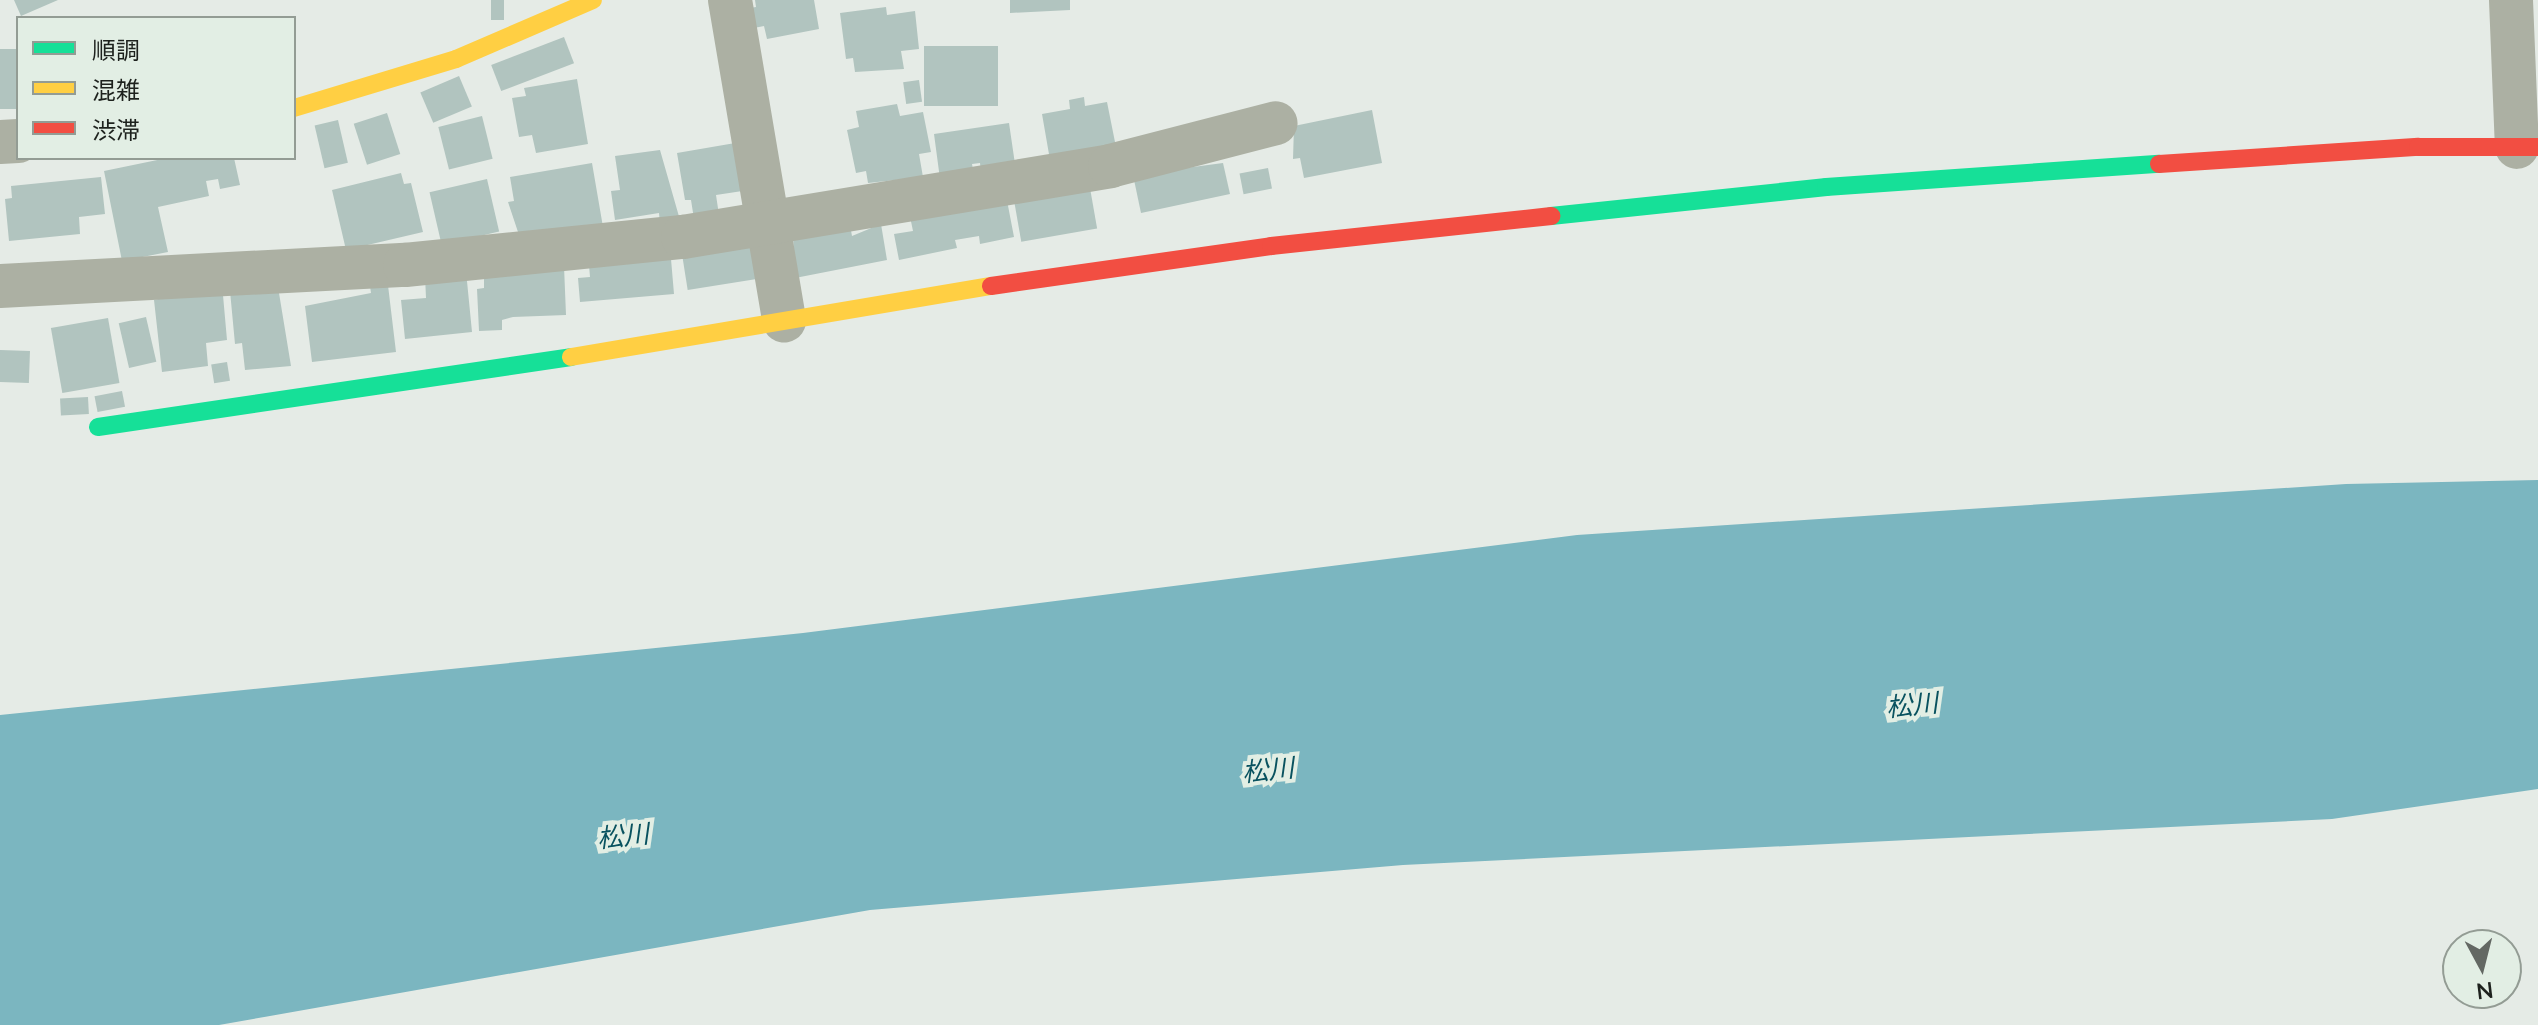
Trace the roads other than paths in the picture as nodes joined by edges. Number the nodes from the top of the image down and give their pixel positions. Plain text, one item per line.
1 (593, 0) edge
2 (730, 0) edge
3 (2511, 0) edge
4 (296, 107) edge
5 (1276, 123) dead end
6 (2528, 147) edge
7 (769, 223) junction
8 (0, 286) edge
9 (784, 320) junction
10 (98, 427) dead end

1 - 4 street
2 - 7 street
3 - 6 street
5 - 7 street
6 - 9 street
7 - 8 street
7 - 9 street
9 - 10 street

